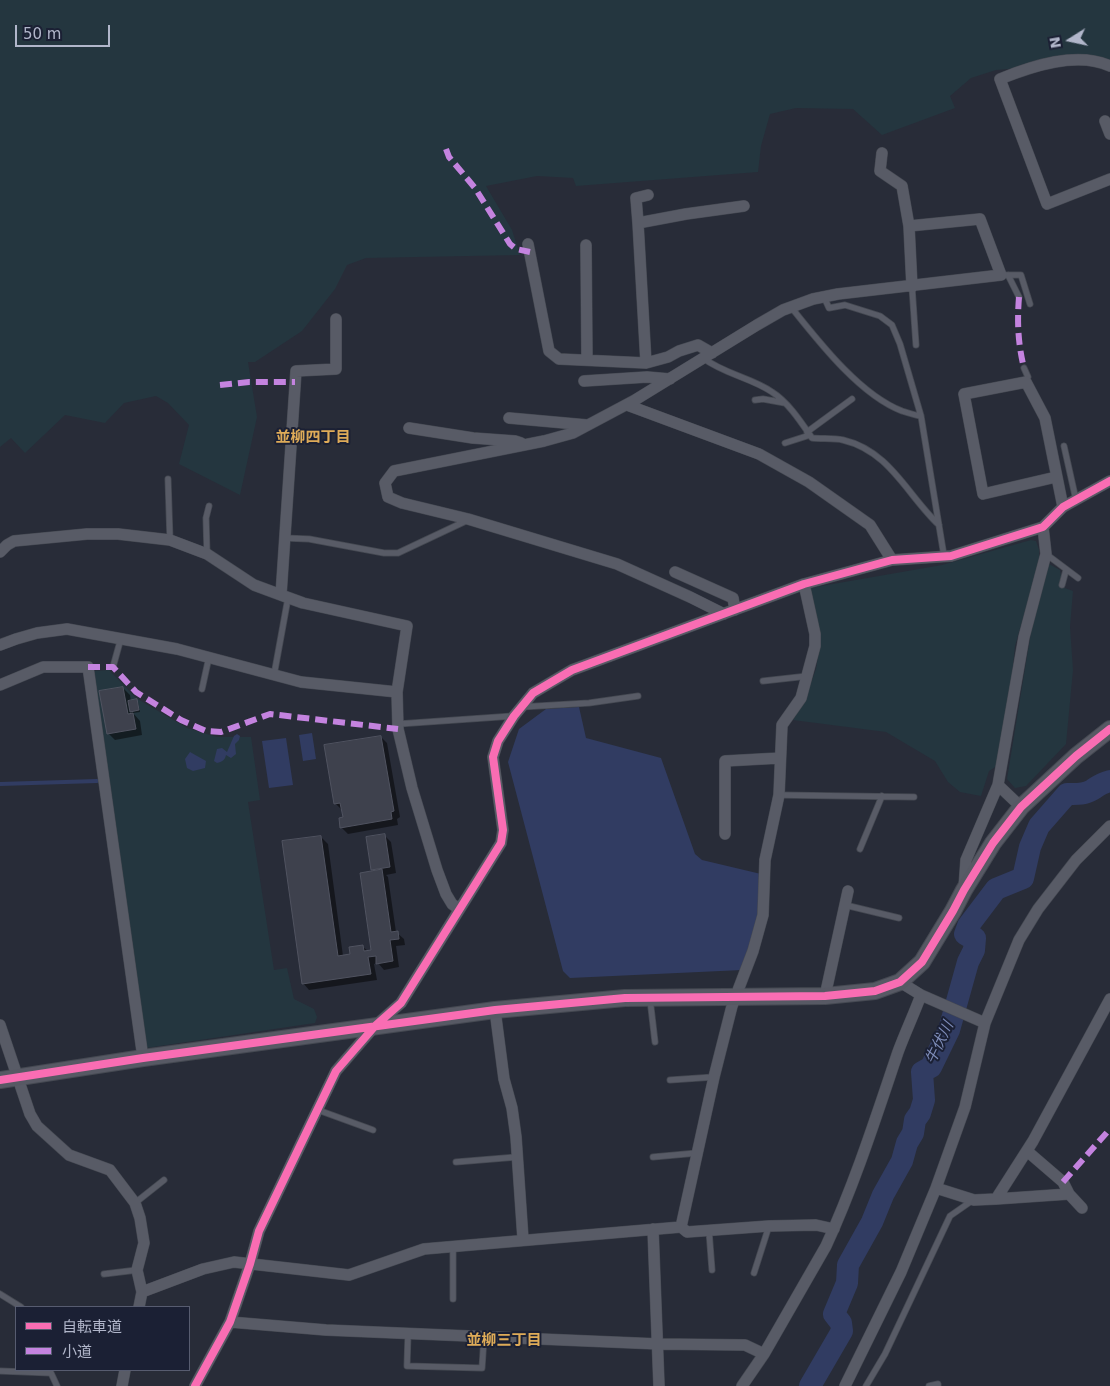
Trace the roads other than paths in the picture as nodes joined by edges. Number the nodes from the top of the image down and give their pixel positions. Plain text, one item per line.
1 (1110, 66) edge
2 (1105, 121) dead end
3 (1110, 134) edge
4 (882, 153) dead end
5 (1110, 179) edge
6 (648, 195) dead end
7 (744, 206) dead end
8 (638, 223) junction
9 (909, 226) junction
10 (528, 244) dead end
11 (586, 245) dead end
12 (1005, 275) junction
13 (912, 287) junction
14 (824, 297) junction
15 (1019, 298) dead end
16 (1030, 304) dead end
17 (791, 308) junction
18 (336, 319) dead end
19 (916, 345) dead end
20 (708, 355) junction
21 (587, 360) junction
22 (646, 363) junction
23 (1024, 368) dead end
24 (670, 379) junction
25 (584, 381) dead end
26 (1026, 382) junction
27 (852, 399) dead end
28 (755, 400) dead end
29 (786, 404) junction
30 (627, 405) junction
31 (920, 416) junction
32 (509, 418) dead end
33 (587, 425) junction
34 (410, 428) dead end
35 (809, 433) junction
36 (785, 443) dead end
37 (525, 445) junction
38 (1064, 446) dead end
39 (1056, 477) junction
40 (168, 479) dead end
41 (1110, 481) edge
42 (1076, 500) junction
43 (209, 506) dead end
44 (1063, 508) junction
45 (468, 519) junction
46 (939, 526) junction
47 (1043, 527) junction
48 (284, 538) junction
49 (170, 540) junction
50 (0, 552) edge
51 (207, 554) junction
52 (1046, 554) junction
53 (944, 556) junction
54 (892, 560) junction
55 (1066, 570) junction
56 (675, 572) dead end
57 (1078, 578) dead end
58 (804, 584) junction
59 (1062, 585) dead end
60 (285, 597) junction
61 (730, 612) junction
62 (121, 638) junction
63 (0, 645) edge
64 (209, 656) junction
65 (113, 667) dead end
66 (274, 675) junction
67 (808, 676) junction
68 (763, 681) dead end
69 (0, 685) edge
70 (202, 689) dead end
71 (397, 692) junction
72 (638, 696) dead end
73 (518, 712) junction
74 (398, 724) junction
75 (1110, 729) edge
76 (780, 758) junction
77 (998, 785) junction
78 (779, 795) junction
79 (882, 796) junction
80 (914, 797) dead end
81 (1021, 807) junction
82 (1110, 826) edge
83 (725, 834) dead end
84 (860, 848) dead end
85 (964, 890) junction
86 (848, 891) dead end
87 (845, 905) junction
88 (458, 909) junction
89 (899, 918) dead end
90 (900, 982) junction
91 (824, 996) junction
92 (735, 997) junction
93 (924, 997) junction
94 (650, 998) junction
95 (1110, 999) edge
96 (495, 1010) junction
97 (982, 1022) junction
98 (0, 1025) edge
99 (375, 1026) junction
100 (655, 1042) dead end
101 (144, 1058) junction
102 (714, 1077) junction
103 (18, 1078) junction
104 (0, 1080) edge
105 (670, 1080) dead end
106 (318, 1110) junction
107 (373, 1130) dead end
108 (1027, 1150) junction
109 (697, 1154) junction
110 (517, 1157) junction
111 (653, 1157) dead end
112 (456, 1162) dead end
113 (164, 1180) dead end
114 (936, 1188) junction
115 (1068, 1194) junction
116 (996, 1199) junction
117 (974, 1200) junction
118 (135, 1203) junction
119 (1082, 1208) dead end
120 (769, 1226) junction
121 (681, 1227) junction
122 (653, 1229) junction
123 (834, 1229) junction
124 (709, 1230) junction
125 (522, 1240) junction
126 (453, 1246) junction
127 (250, 1264) junction
128 (137, 1270) junction
129 (712, 1270) dead end
130 (754, 1273) dead end
131 (104, 1274) dead end
132 (142, 1292) junction
133 (0, 1294) edge
134 (453, 1299) dead end
135 (18, 1306) edge
136 (139, 1306) edge
137 (230, 1322) junction
138 (408, 1334) junction
139 (484, 1337) junction
140 (658, 1344) junction
141 (764, 1354) junction
142 (0, 1371) edge
143 (125, 1371) edge
144 (57, 1386) edge
145 (122, 1386) edge
146 (195, 1386) edge
147 (659, 1386) edge
148 (742, 1386) edge
149 (845, 1386) edge
150 (866, 1386) edge
151 (929, 1386) edge
152 (938, 1386) edge

1 - 5 street
2 - 3 street
4 - 9 street
6 - 8 street
7 - 8 street
8 - 22 street
9 - 12 street
9 - 13 street
10 - 21 street
11 - 21 street
12 - 13 street
12 - 15 lane
12 - 16 lane
13 - 14 street
13 - 19 lane
14 - 17 street
14 - 31 lane
17 - 20 street
17 - 31 lane
18 - 48 street
20 - 22 street
20 - 24 street
20 - 29 lane
21 - 22 street
23 - 26 lane
24 - 25 street
24 - 30 street
26 - 39 street
26 - 39 street
27 - 35 lane
28 - 29 lane
29 - 35 lane
30 - 33 street
30 - 54 street
31 - 46 lane
32 - 33 street
33 - 37 street
34 - 37 street
35 - 36 lane
35 - 46 lane
37 - 45 street
38 - 42 lane
39 - 44 street
40 - 49 lane
41 - 42 street
42 - 44 street
43 - 51 lane
44 - 47 street
45 - 48 lane
45 - 61 street
46 - 53 lane
47 - 52 street
47 - 53 street
48 - 60 street
49 - 50 street
49 - 51 street
51 - 60 street
52 - 55 lane
52 - 77 street
53 - 54 street
54 - 58 street
55 - 57 lane
55 - 59 lane
56 - 61 street
58 - 61 street
58 - 67 street
60 - 66 lane
60 - 71 street
61 - 73 street
62 - 63 street
62 - 64 street
62 - 65 lane
64 - 66 street
64 - 70 lane
66 - 71 street
67 - 68 lane
67 - 76 street
69 - 101 street
71 - 74 street
72 - 73 lane
73 - 74 lane
73 - 88 street
74 - 88 street
75 - 81 street
76 - 78 street
76 - 83 street
77 - 81 street
77 - 85 street
78 - 79 lane
78 - 92 street
79 - 80 lane
79 - 84 lane
81 - 85 street
82 - 97 street
85 - 90 street
86 - 87 street
87 - 89 lane
87 - 91 street
88 - 99 street
90 - 91 street
90 - 93 street
91 - 92 street
92 - 94 street
92 - 102 street
93 - 97 street
93 - 123 street
94 - 96 street
94 - 100 lane
95 - 108 street
96 - 99 street
96 - 110 street
97 - 114 street
98 - 103 street
99 - 101 street
99 - 106 street
101 - 103 street
102 - 105 lane
102 - 109 street
103 - 104 street
103 - 118 street
106 - 107 lane
106 - 127 street
108 - 115 street
108 - 116 street
109 - 111 lane
109 - 121 street
110 - 112 lane
110 - 125 street
113 - 118 lane
114 - 117 street
114 - 149 street
115 - 116 street
115 - 119 street
116 - 117 street
117 - 150 lane
118 - 128 street
120 - 123 street
120 - 124 street
120 - 130 lane
121 - 122 street
121 - 124 street
122 - 125 street
122 - 140 street
123 - 141 street
124 - 129 lane
125 - 126 street
126 - 127 street
126 - 134 lane
127 - 132 street
127 - 137 street
128 - 131 lane
128 - 132 street
132 - 136 street
133 - 135 lane
137 - 138 street
137 - 146 street
138 - 139 street
138 - 139 lane
139 - 140 street
140 - 141 street
140 - 147 street
141 - 148 street
142 - 144 lane
143 - 145 street
151 - 152 lane

